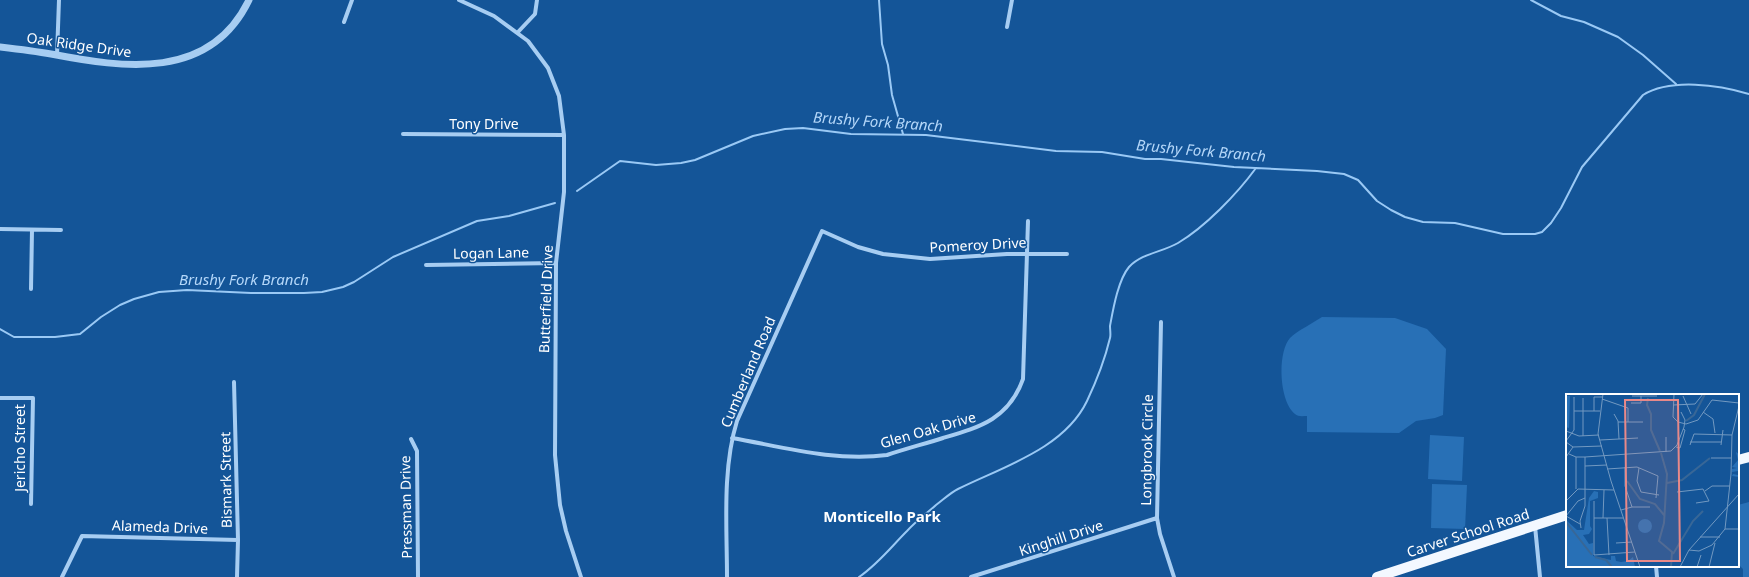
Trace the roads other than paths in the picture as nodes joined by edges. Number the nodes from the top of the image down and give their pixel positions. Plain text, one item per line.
1 (59, 0) edge
2 (249, 0) edge
3 (352, 0) edge
4 (459, 0) edge
5 (537, 0) edge
6 (1012, 0) edge
7 (344, 22) dead end
8 (1008, 27) dead end
9 (518, 32) junction
10 (0, 47) edge
11 (57, 55) junction
12 (403, 134) dead end
13 (564, 135) junction
14 (1028, 221) dead end
15 (0, 229) edge
16 (32, 230) junction
17 (61, 230) dead end
18 (822, 231) joint
19 (1028, 254) junction
20 (1067, 254) dead end
21 (556, 263) junction
22 (426, 265) dead end
23 (31, 289) dead end
24 (1161, 322) dead end
25 (234, 382) dead end
26 (0, 398) edge
27 (732, 438) junction
28 (411, 439) dead end
29 (1749, 456) edge
30 (1739, 460) edge
31 (31, 504) dead end
32 (1566, 515) edge
33 (1157, 518) junction
34 (1535, 526) junction
35 (238, 540) junction
36 (1656, 567) edge
37 (62, 577) edge
38 (237, 577) edge
39 (418, 577) edge
40 (581, 577) edge
41 (727, 577) edge
42 (971, 577) edge
43 (1174, 577) edge
44 (1377, 577) edge
45 (1540, 577) edge
46 (1657, 577) edge

1 - 11 street
2 - 11 street, Oak Ridge Drive
3 - 7 street
4 - 9 street, Butterfield Drive
5 - 9 street
6 - 8 street
9 - 13 street, Butterfield Drive
10 - 11 street, Oak Ridge Drive
12 - 13 street, Tony Drive
13 - 21 street, Butterfield Drive
14 - 19 street, Glen Oak Drive
15 - 16 street
16 - 17 street
16 - 23 street
18 - 19 street, Pomeroy Drive
18 - 27 street, Cumberland Road
19 - 20 street, Pomeroy Drive
19 - 27 street, Glen Oak Drive
21 - 22 street, Logan Lane
21 - 40 street, Butterfield Drive
24 - 33 street, Longbrook Circle
25 - 35 street, Bismark Street
26 - 31 street, Jericho Street
27 - 41 street, Cumberland Road
28 - 39 street, Pressman Drive
29 - 30 main road
32 - 34 main road, Carver School Road
33 - 42 street, Kinghill Drive
33 - 43 street, Longbrook Circle
34 - 44 main road, Carver School Road
34 - 45 street
35 - 37 street, Alameda Drive
35 - 38 street, Bismark Street
36 - 46 street

